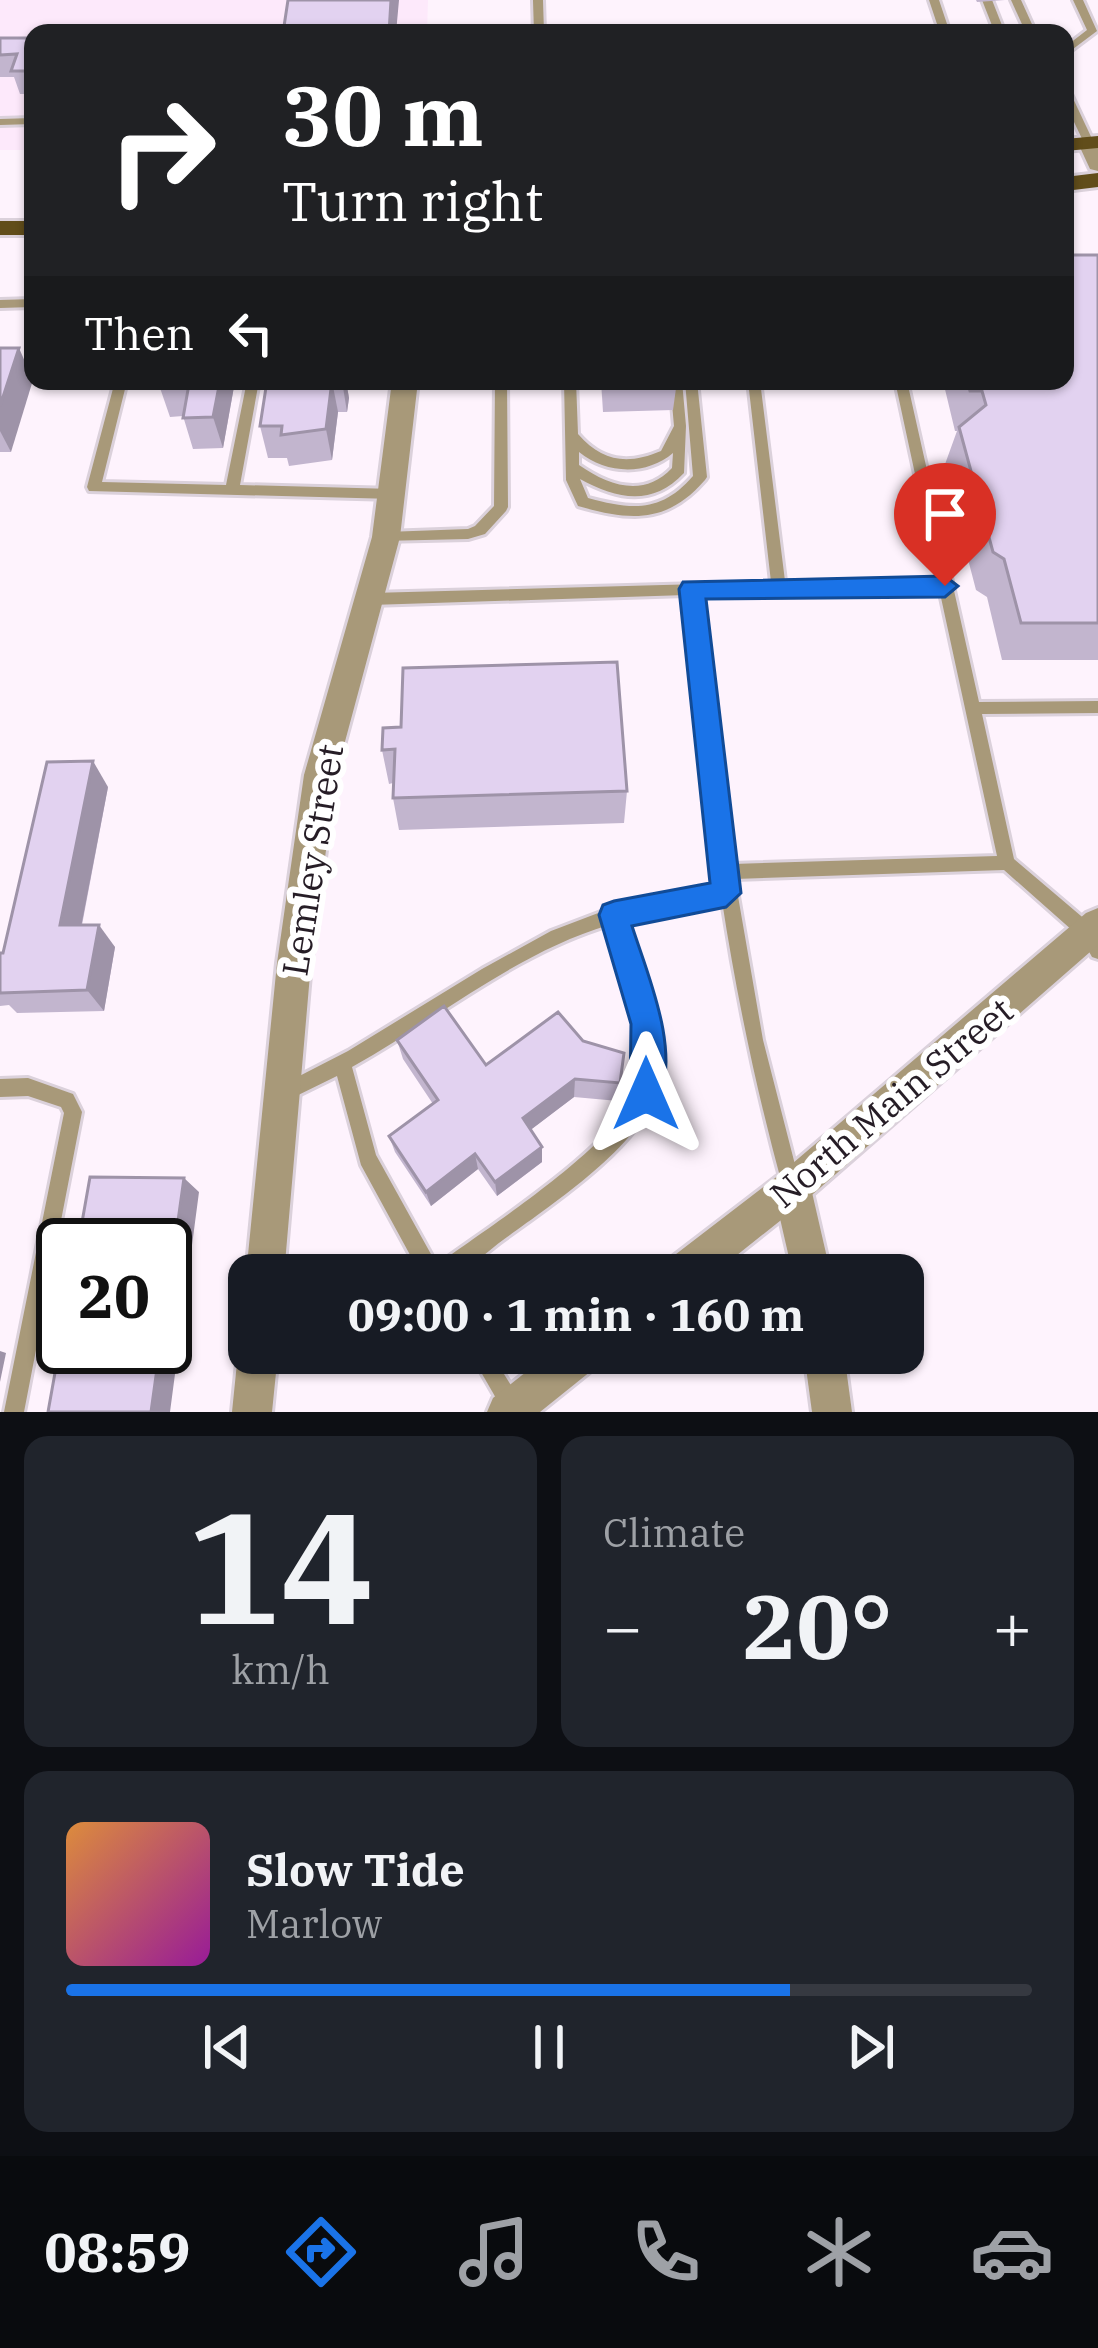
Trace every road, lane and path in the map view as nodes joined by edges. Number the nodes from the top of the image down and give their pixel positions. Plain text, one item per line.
1 (1078, 0) edge
2 (1074, 45) edge
3 (1074, 111) edge
4 (1095, 150) edge
5 (119, 390) edge
6 (251, 390) edge
7 (403, 390) edge
8 (501, 390) edge
9 (570, 390) edge
10 (677, 390) edge
11 (692, 390) edge
12 (755, 390) edge
13 (903, 390) edge
14 (680, 426) junction
15 (572, 435) junction
16 (572, 467) junction
17 (232, 490) junction
18 (394, 494) junction
19 (386, 537) junction
20 (945, 586) junction
21 (779, 587) junction
22 (692, 589) junction
23 (371, 599) junction
24 (1098, 707) edge
25 (973, 708) junction
26 (1007, 863) junction
27 (723, 872) junction
28 (726, 893) junction
29 (614, 915) junction
30 (1094, 936) edge
31 (343, 1067) junction
32 (0, 1088) edge
33 (281, 1094) junction
34 (792, 1188) junction
35 (267, 1254) edge
36 (424, 1254) edge
37 (464, 1254) edge
38 (708, 1254) edge
39 (807, 1254) edge
40 (256, 1374) edge
41 (491, 1374) edge
42 (555, 1374) edge
43 (827, 1374) edge
44 (510, 1410) edge
45 (14, 1412) edge
46 (252, 1412) edge
47 (832, 1412) edge

1 - 2 lane
3 - 4 lane
5 - 17 lane
6 - 17 lane
7 - 18 street, Lemley Street
8 - 19 lane
9 - 15 lane
10 - 14 lane
11 - 16 lane
12 - 21 lane
13 - 20 lane
14 - 15 lane
14 - 16 lane
15 - 16 lane
17 - 18 lane
18 - 19 street, Lemley Street
19 - 23 street, Lemley Street
20 - 21 lane
20 - 25 lane
21 - 22 lane
22 - 23 lane
22 - 27 lane
23 - 33 street, Lemley Street
24 - 25 lane
25 - 26 lane
26 - 27 lane
26 - 30 lane
27 - 28 lane
28 - 29 lane
28 - 34 lane
29 - 31 lane
29 - 37 lane
30 - 34 street, North Main Street
31 - 33 lane
31 - 36 lane
32 - 45 lane
33 - 35 street, Lemley Street
34 - 38 street, North Main Street
34 - 39 street
40 - 46 street
41 - 44 lane
42 - 44 street
43 - 47 street

